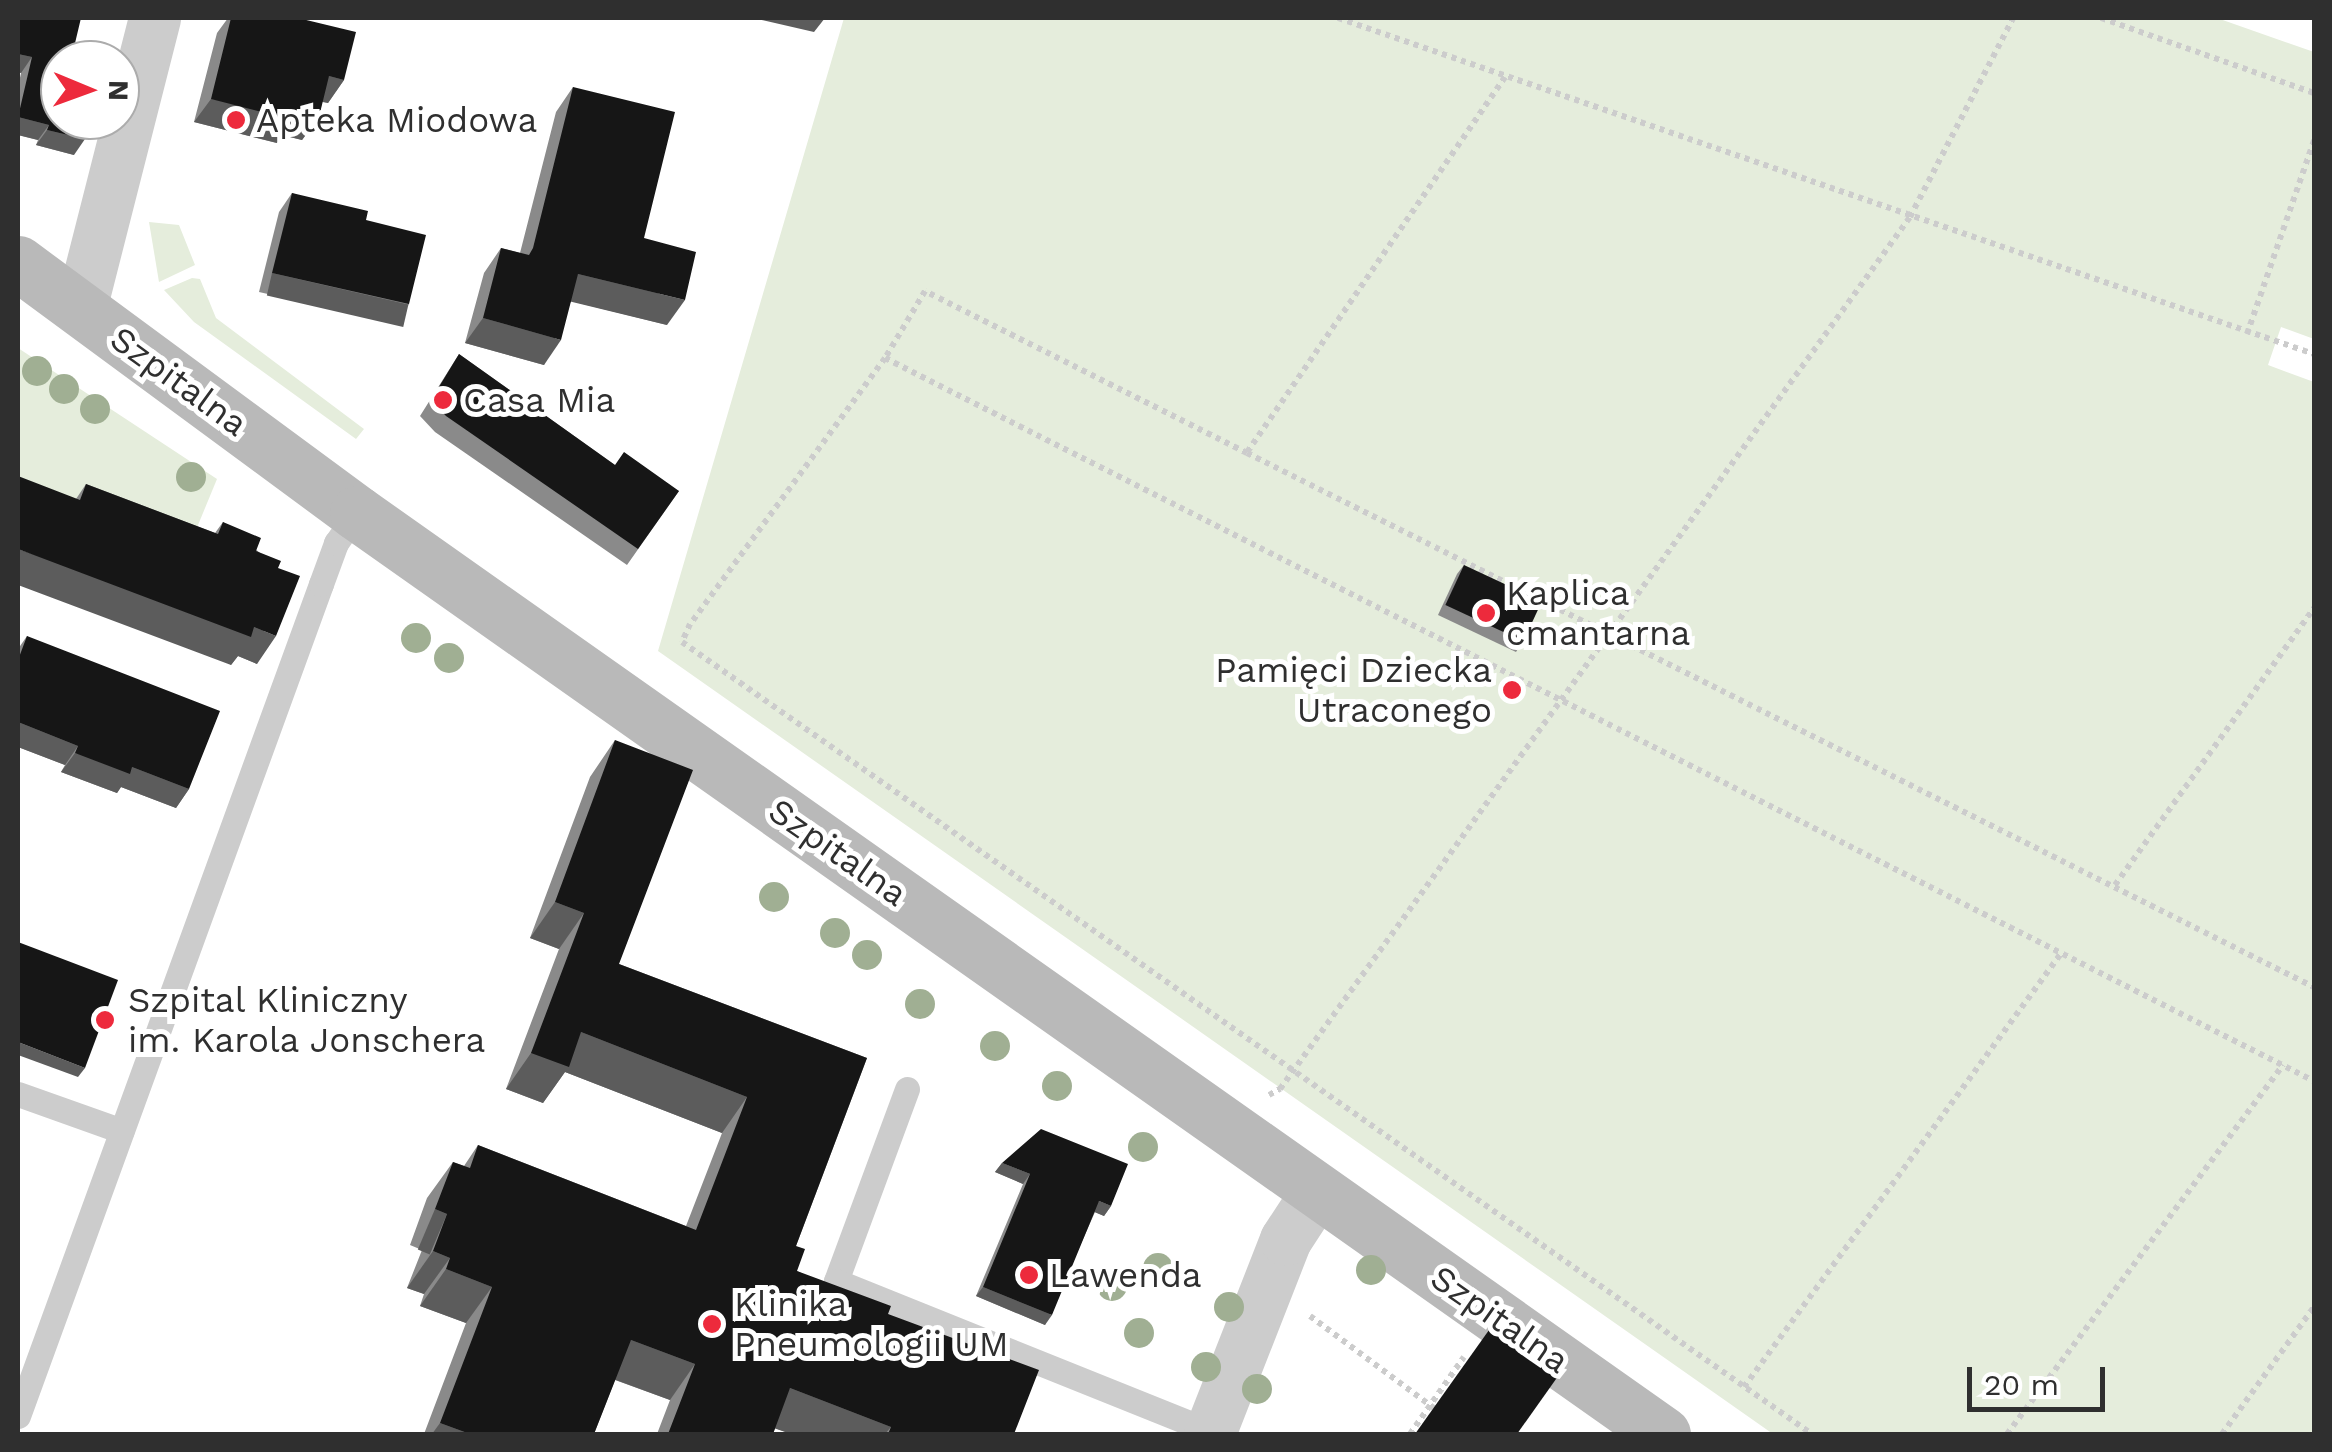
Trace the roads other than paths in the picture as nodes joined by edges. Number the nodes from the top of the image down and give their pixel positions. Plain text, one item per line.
1 (154, 18) edge
2 (18, 263) edge
3 (81, 309) junction
4 (357, 513) junction
5 (907, 1088) dead end
6 (18, 1094) edge
7 (122, 1131) junction
8 (1318, 1190) junction
9 (18, 1416) edge
10 (1647, 1430) edge
11 (1210, 1433) edge

1 - 3 street
2 - 3 street, Szpitalna
3 - 4 street, Szpitalna
4 - 7 lane
4 - 8 street, Szpitalna
5 - 11 lane
6 - 7 lane
7 - 9 lane
8 - 10 street, Szpitalna
8 - 11 street

